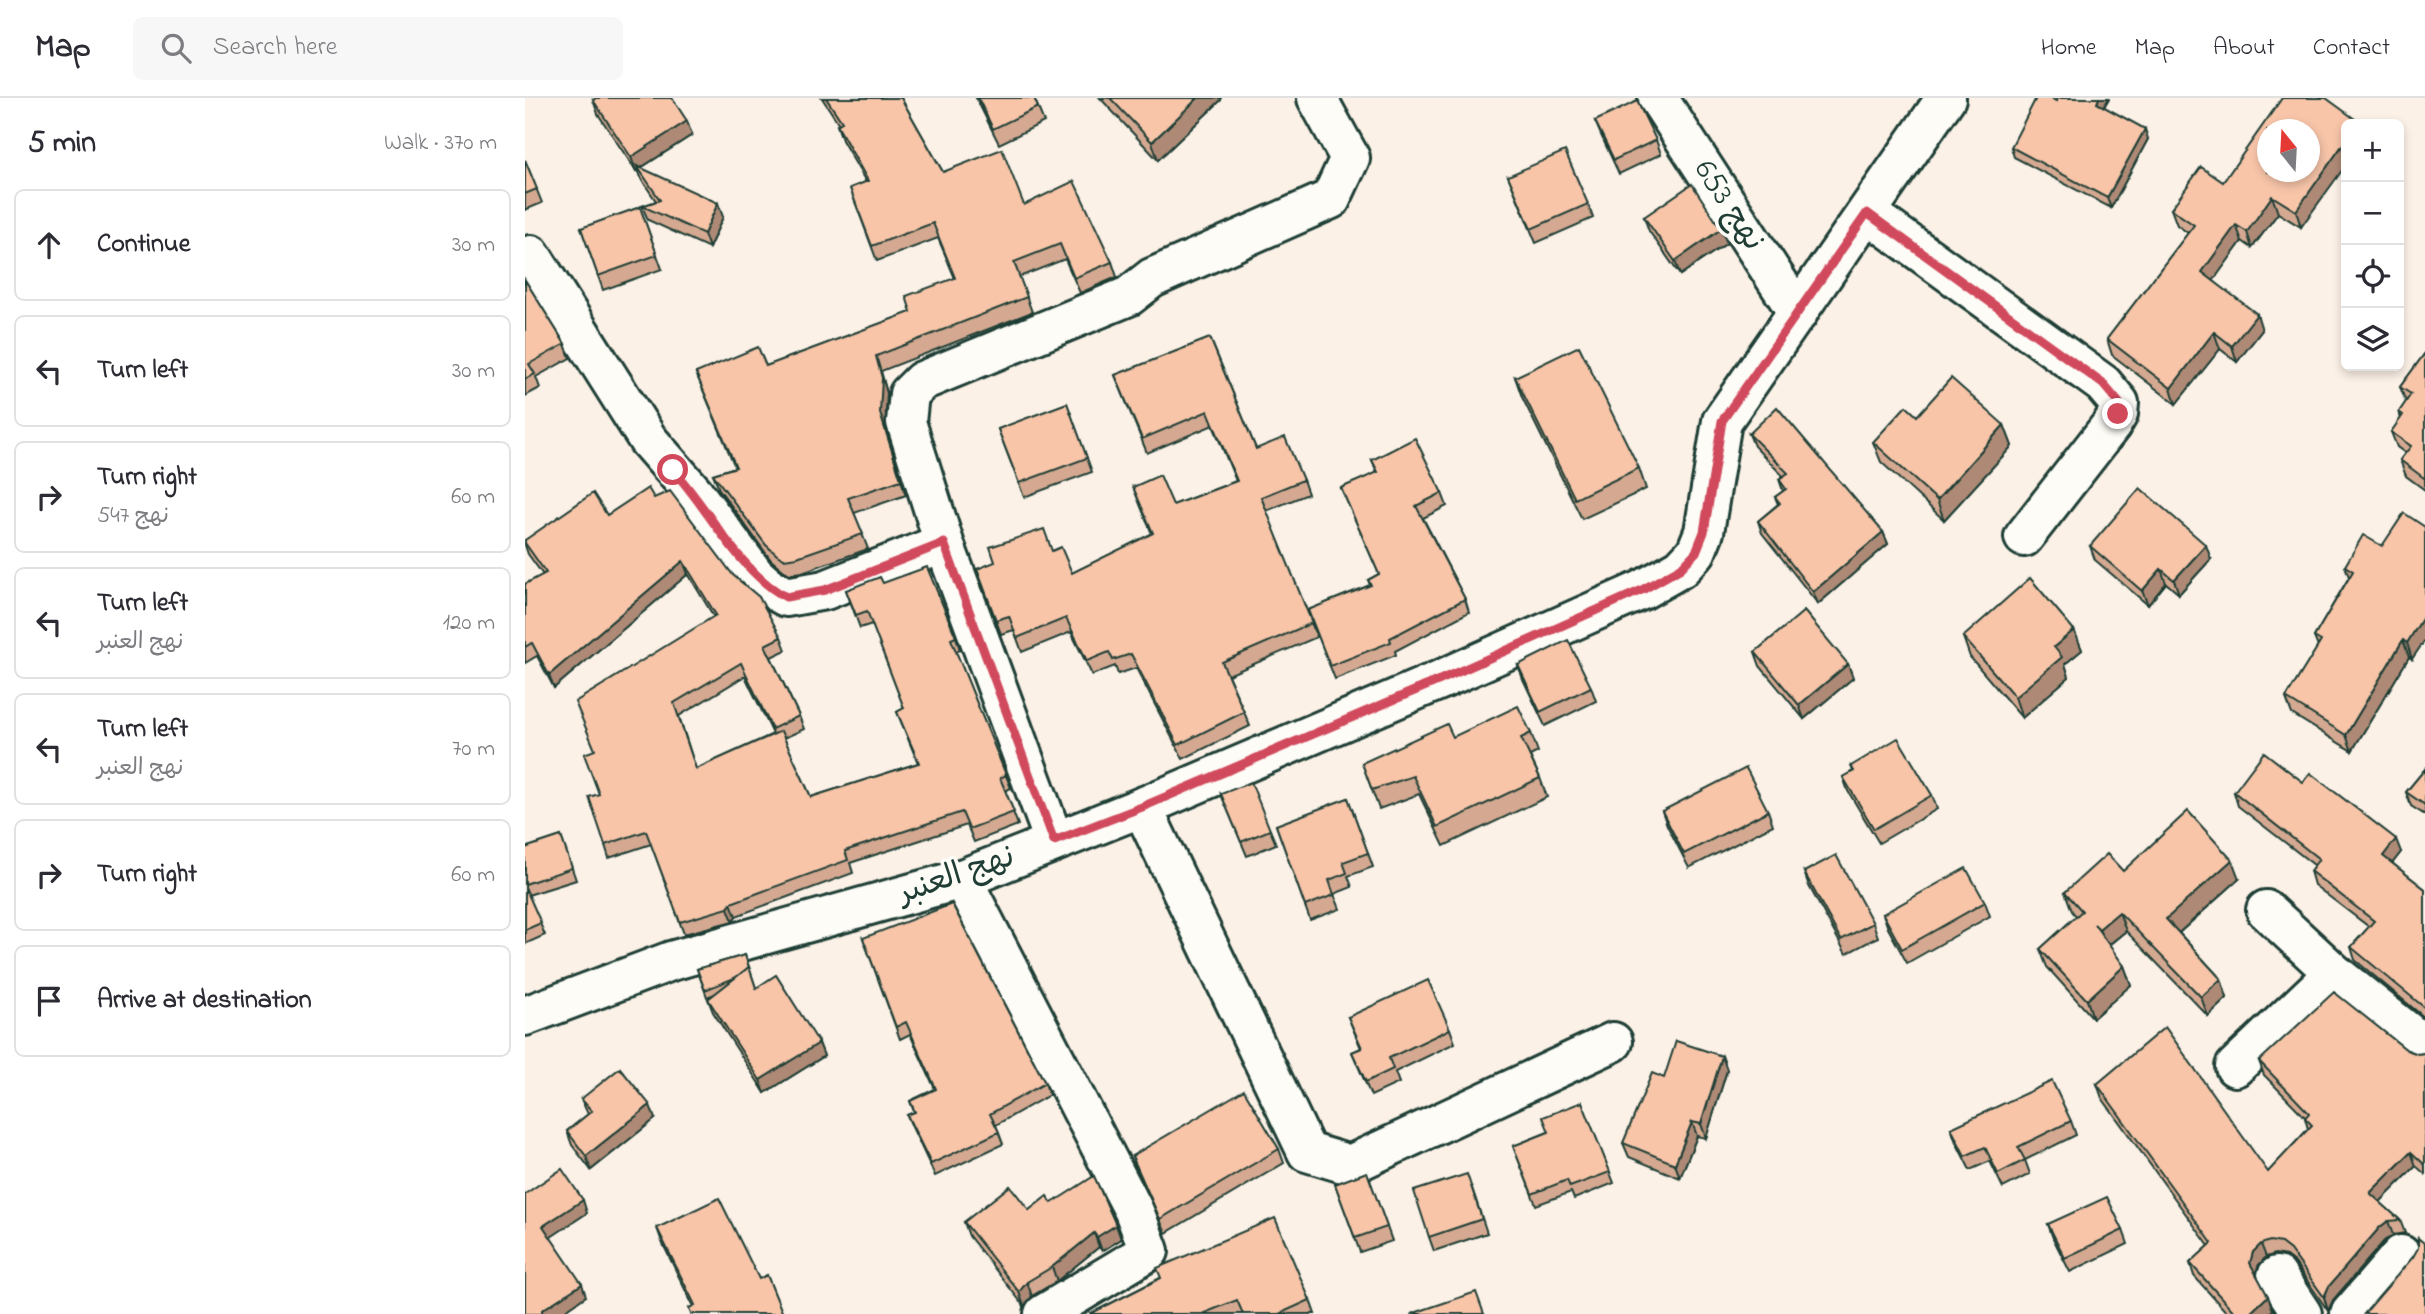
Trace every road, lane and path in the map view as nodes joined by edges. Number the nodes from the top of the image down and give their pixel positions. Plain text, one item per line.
1 (1317, 98) edge
2 (1658, 98) edge
3 (1947, 98) edge
4 (1867, 213) junction
5 (531, 255) dead end
6 (1798, 313) junction
7 (2024, 537) dead end
8 (944, 543) junction
9 (1142, 807) junction
10 (1054, 841) junction
11 (963, 879) junction
12 (2266, 911) dead end
13 (2334, 973) junction
14 (525, 1016) edge
15 (1613, 1042) dead end
16 (2425, 1046) edge
17 (2235, 1067) dead end
18 (2401, 1255) dead end
19 (2277, 1276) dead end
20 (1044, 1314) edge
21 (2302, 1314) edge
22 (2350, 1314) edge

1 - 8 street
2 - 6 street, نهج 653
3 - 4 street, نهج العنبر
4 - 6 street, نهج العنبر
4 - 7 street
5 - 8 street
6 - 9 street, نهج العنبر
8 - 10 street
9 - 10 street, نهج العنبر
9 - 15 street
10 - 11 street, نهج العنبر
11 - 14 street, نهج العنبر
11 - 20 street
12 - 13 street
13 - 16 street
13 - 17 street
18 - 22 street
19 - 21 street

